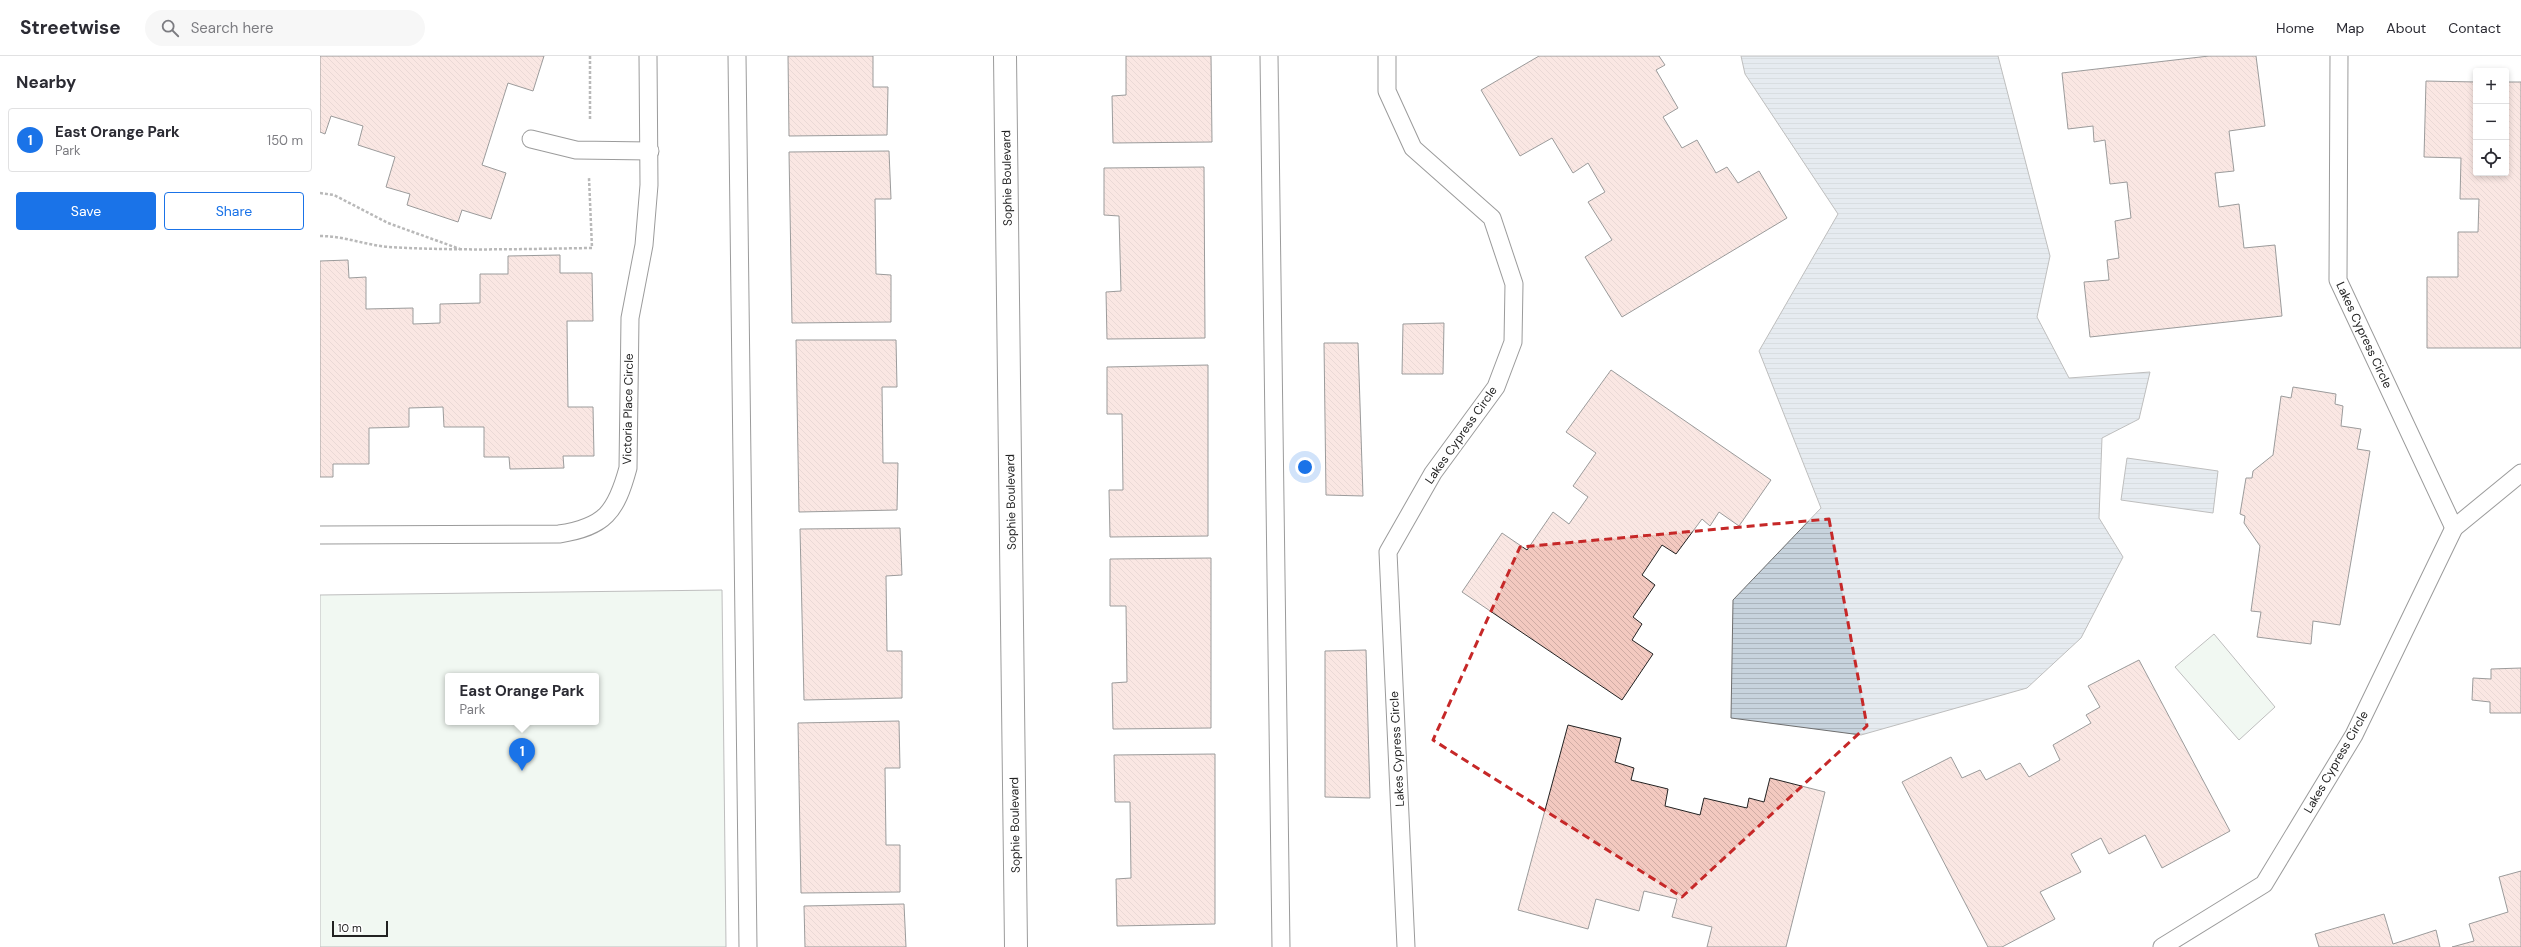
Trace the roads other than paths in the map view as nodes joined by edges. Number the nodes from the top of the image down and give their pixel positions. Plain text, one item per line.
1 (648, 56) edge
2 (737, 56) edge
3 (1005, 56) edge
4 (1269, 56) edge
5 (1387, 56) edge
6 (2339, 56) edge
7 (531, 139) dead end
8 (650, 151) junction
9 (2521, 473) edge
10 (2454, 528) junction
11 (320, 535) edge
12 (748, 947) edge
13 (1016, 947) edge
14 (1281, 947) edge
15 (1406, 947) edge
16 (2162, 947) edge

1 - 8 lane, Victoria Place Circle
2 - 12 lane
3 - 13 street, Sophie Boulevard
4 - 14 lane
5 - 15 lane, Lakes Cypress Circle
6 - 10 lane, Lakes Cypress Circle
7 - 8 lane
8 - 11 lane, Victoria Place Circle
9 - 10 lane, Lakes Cypress Circle
10 - 16 lane, Lakes Cypress Circle

